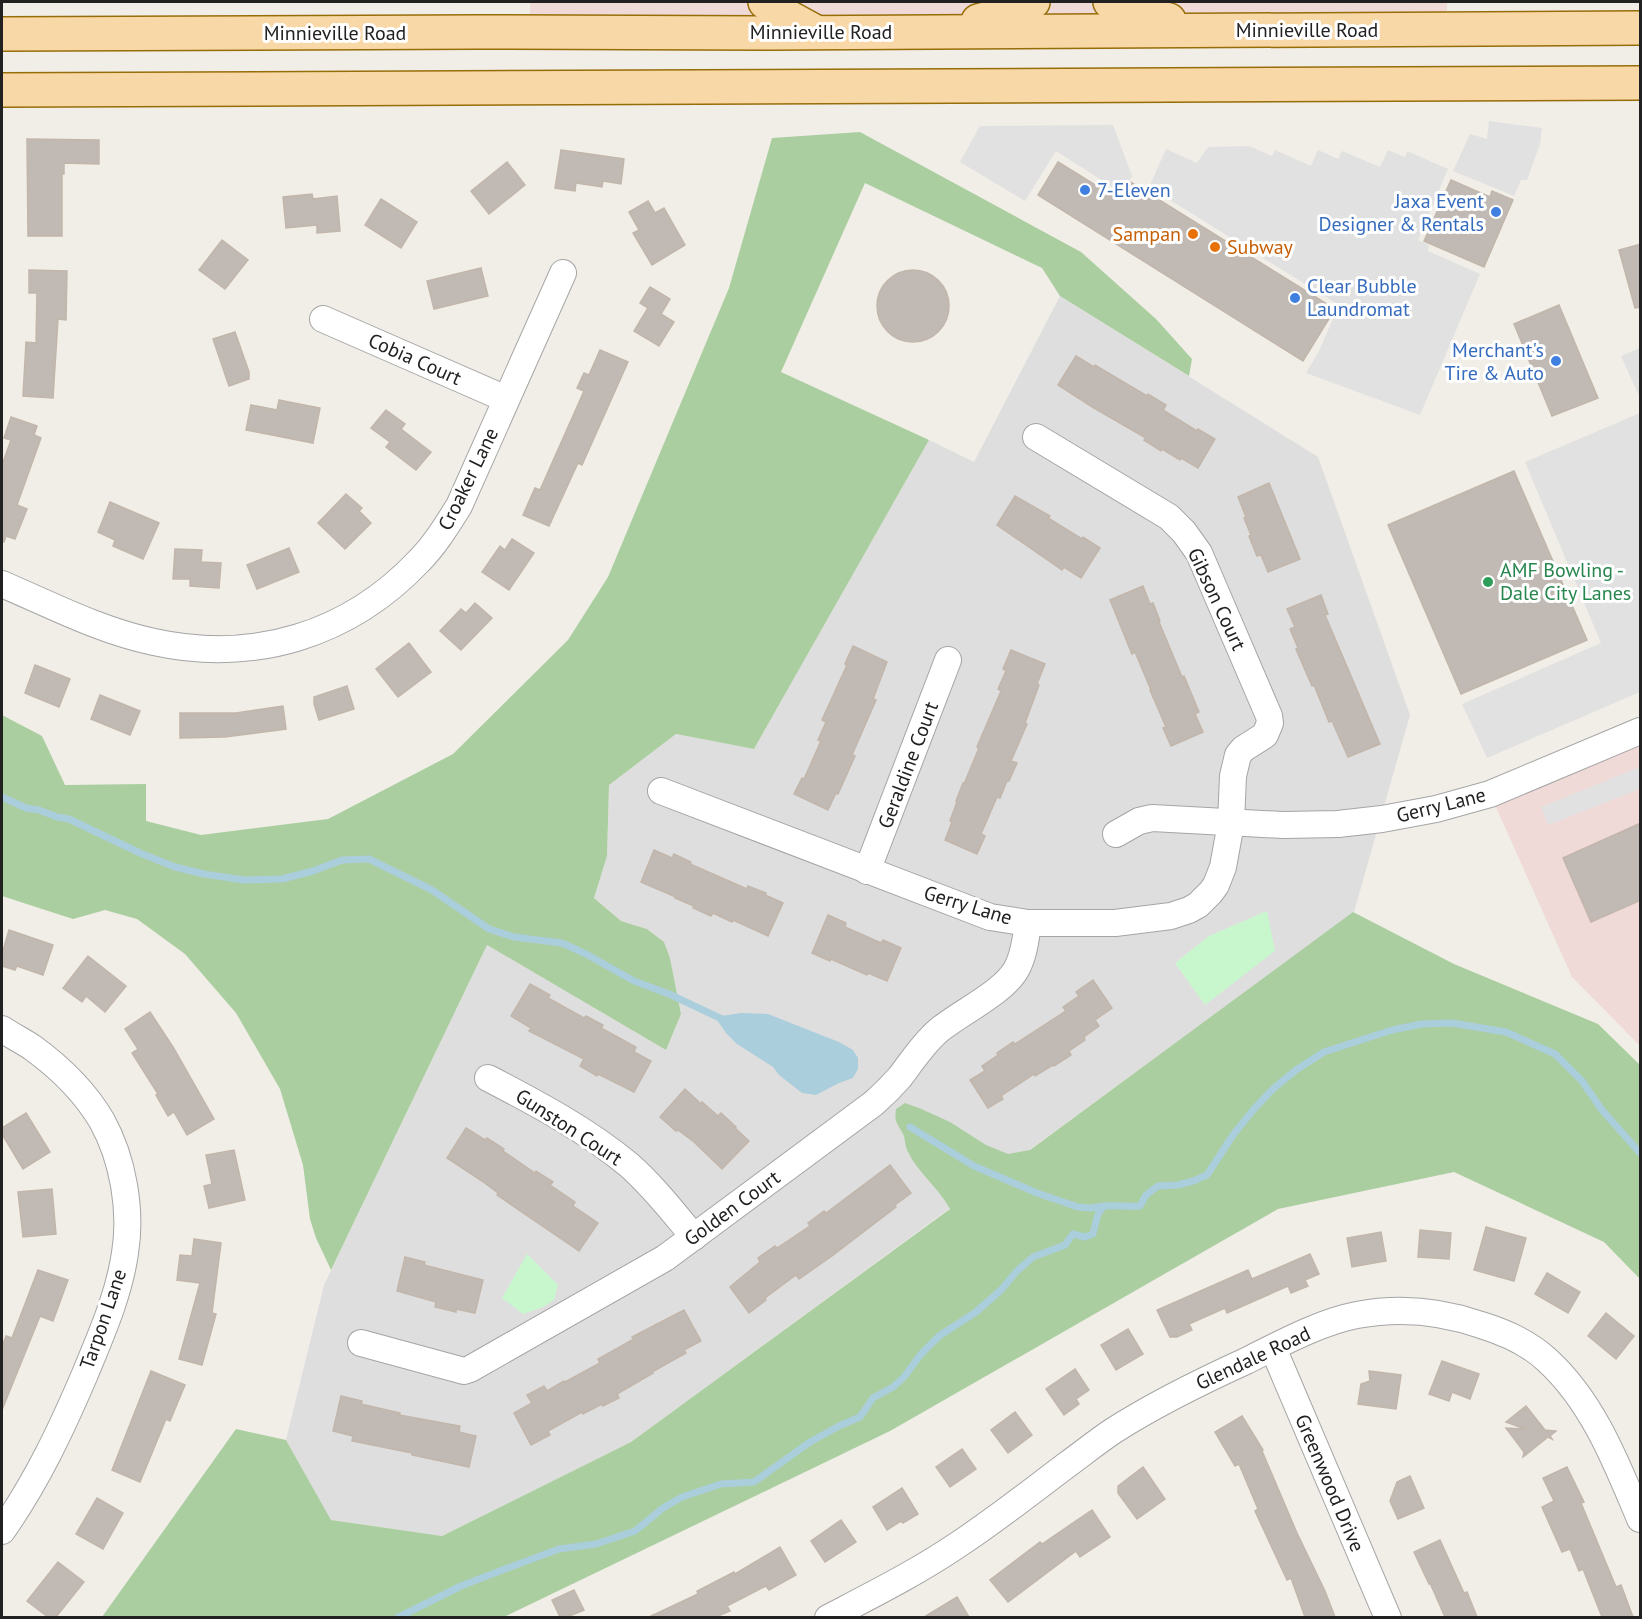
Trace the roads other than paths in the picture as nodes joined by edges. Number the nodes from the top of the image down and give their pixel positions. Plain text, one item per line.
1 (765, 2) edge
2 (1033, 2) edge
3 (1110, 2) edge
4 (1641, 4) edge
5 (1560, 28) junction
6 (1641, 28) edge
7 (1205, 30) junction
8 (946, 31) junction
9 (818, 32) junction
10 (2, 34) edge
11 (1635, 85) edge
12 (2, 90) edge
13 (563, 273) dead end
14 (323, 319) dead end
15 (506, 399) junction
16 (1036, 437) dead end
17 (2, 584) edge
18 (948, 660) dead end
19 (1641, 731) edge
20 (661, 791) dead end
21 (1231, 823) junction
22 (1116, 834) dead end
23 (867, 871) junction
24 (1028, 923) junction
25 (2, 1029) edge
26 (488, 1078) dead end
27 (694, 1237) junction
28 (361, 1343) dead end
29 (1273, 1348) junction
30 (1641, 1519) edge
31 (2, 1531) edge
32 (828, 1617) edge
33 (1388, 1617) edge

1 - 9 main road
2 - 8 main road
3 - 7 main road
4 - 5 main road
5 - 6 main road, Minnieville Road
5 - 7 main road, Minnieville Road
7 - 8 main road, Minnieville Road
8 - 9 main road, Minnieville Road
9 - 10 main road, Minnieville Road
11 - 12 main road
13 - 15 street, Croaker Lane
14 - 15 street, Cobia Court
15 - 17 street, Croaker Lane
16 - 21 street, Gibson Court
18 - 23 street, Geraldine Court
19 - 21 street, Gerry Lane
20 - 23 street, Gerry Lane
21 - 22 street, Gerry Lane
21 - 24 street, Gerry Lane
23 - 24 street, Gerry Lane
24 - 27 street, Golden Court
25 - 31 street, Tarpon Lane
26 - 27 street, Gunston Court
27 - 28 street, Golden Court
29 - 30 street, Glendale Road
29 - 32 street, Glendale Road
29 - 33 street, Greenwood Drive

